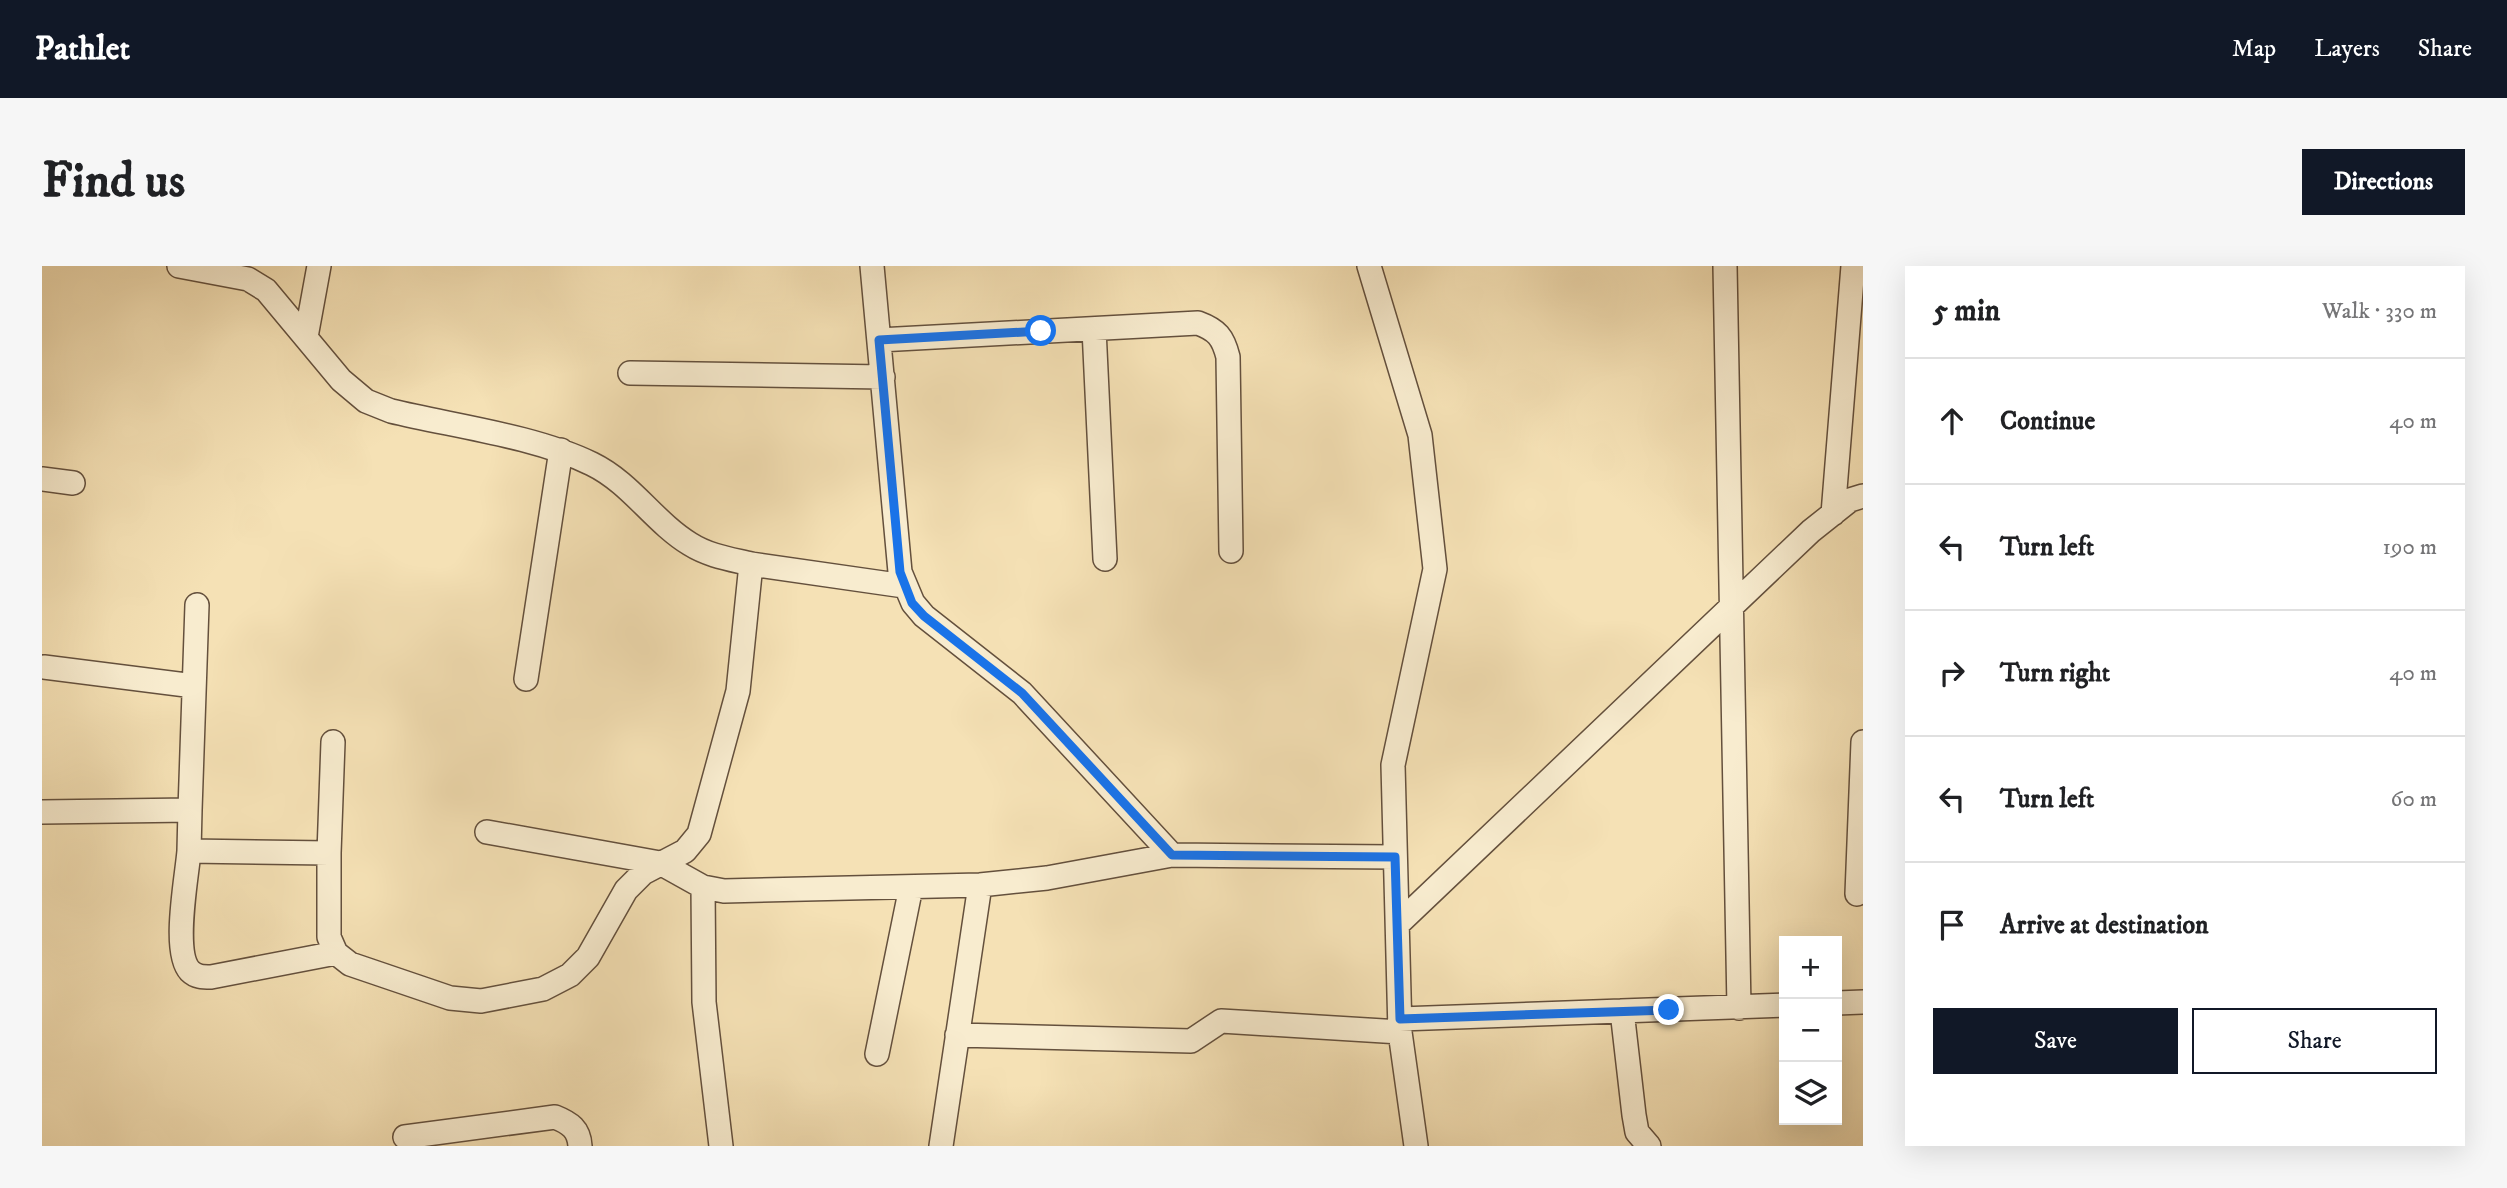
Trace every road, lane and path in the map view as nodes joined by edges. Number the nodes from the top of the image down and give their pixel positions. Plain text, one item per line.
1 (179, 266) edge
2 (319, 266) edge
3 (872, 266) edge
4 (1369, 266) edge
5 (1725, 266) edge
6 (1853, 266) edge
7 (1094, 328) junction
8 (306, 337) junction
9 (879, 340) junction
10 (630, 373) dead end
11 (883, 377) junction
12 (561, 450) junction
13 (42, 480) edge
14 (73, 483) dead end
15 (1863, 496) edge
16 (1833, 514) junction
17 (1231, 551) dead end
18 (1105, 559) dead end
19 (751, 564) junction
20 (904, 586) junction
21 (197, 605) dead end
22 (1730, 608) junction
23 (44, 667) dead end
24 (526, 679) dead end
25 (194, 686) junction
26 (333, 741) dead end
27 (1863, 743) edge
28 (190, 810) junction
29 (42, 812) edge
30 (487, 832) dead end
31 (189, 850) junction
32 (329, 853) junction
33 (1172, 855) junction
34 (1395, 857) junction
35 (660, 863) junction
36 (981, 885) junction
37 (703, 887) junction
38 (911, 887) junction
39 (1857, 894) dead end
40 (1398, 923) junction
41 (336, 953) junction
42 (1863, 1002) edge
43 (1842, 1003) edge
44 (1779, 1006) edge
45 (1739, 1008) junction
46 (1622, 1011) junction
47 (1400, 1026) junction
48 (957, 1035) junction
49 (877, 1054) dead end
50 (405, 1137) dead end
51 (580, 1146) edge
52 (721, 1146) edge
53 (941, 1146) edge
54 (1416, 1146) edge
55 (1648, 1146) edge

1 - 8 street
2 - 8 street
3 - 9 street
4 - 34 street
5 - 22 street
6 - 16 street
7 - 9 street
7 - 17 street
7 - 18 street
8 - 12 street
9 - 11 street
10 - 11 street
11 - 20 street
12 - 19 street
12 - 24 street
13 - 14 street
15 - 16 street
16 - 22 street
19 - 20 street
19 - 35 street
20 - 33 street
21 - 25 street
22 - 40 street
22 - 45 street
23 - 25 street
25 - 28 street
26 - 32 street
27 - 39 street
28 - 29 street
28 - 31 street
30 - 35 street
31 - 32 street
31 - 41 street
32 - 41 street
33 - 34 street
33 - 36 street
34 - 40 street
35 - 37 street
35 - 41 street
36 - 38 street
36 - 48 street
37 - 38 street
37 - 52 street
38 - 49 street
40 - 47 street
42 - 43 street
44 - 45 street
45 - 46 street
46 - 47 street
46 - 55 street
47 - 48 street
47 - 54 street
48 - 53 street
50 - 51 street

